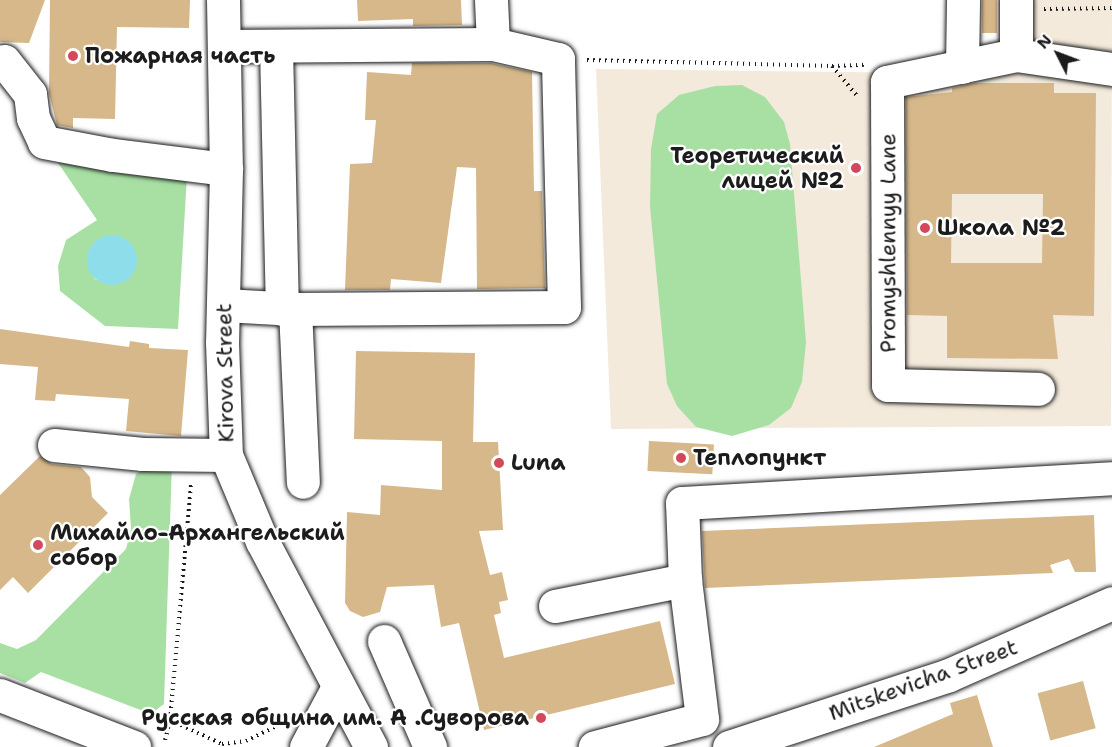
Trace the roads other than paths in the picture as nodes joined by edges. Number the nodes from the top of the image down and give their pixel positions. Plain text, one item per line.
1 (224, 0) edge
2 (491, 0) edge
3 (963, 0) edge
4 (1016, 4) edge
5 (494, 44) junction
6 (224, 46) junction
7 (276, 47) junction
8 (1016, 56) junction
9 (4, 61) dead end
10 (962, 67) junction
11 (1112, 69) edge
12 (226, 169) junction
13 (224, 305) junction
14 (289, 309) junction
15 (1038, 388) dead end
16 (54, 445) dead end
17 (226, 455) junction
18 (1112, 478) edge
19 (303, 482) dead end
20 (685, 580) junction
21 (1112, 603) edge
22 (555, 606) dead end
23 (384, 641) dead end
24 (338, 687) junction
25 (0, 695) edge
26 (150, 743) edge
27 (428, 746) edge
28 (306, 747) edge
29 (371, 747) edge
30 (594, 747) edge
31 (729, 747) edge

1 - 6 street, Kirova Street
2 - 5 street
3 - 10 street
4 - 8 street
5 - 7 street
5 - 14 street
6 - 7 street
6 - 12 street, Kirova Street
7 - 14 street
8 - 10 street, Promyshlennyy Lane
8 - 11 street, Promyshlennyy Lane
9 - 12 street
10 - 15 street, Promyshlennyy Lane
12 - 13 street, Kirova Street
13 - 14 street
13 - 17 street, Kirova Street
14 - 19 street
16 - 17 street
17 - 24 street, Kirova Street
18 - 20 street
20 - 22 street
20 - 30 street
21 - 31 street, Mitskevicha Street
23 - 27 street
24 - 28 street
24 - 29 street, Kirova Street
25 - 26 street

